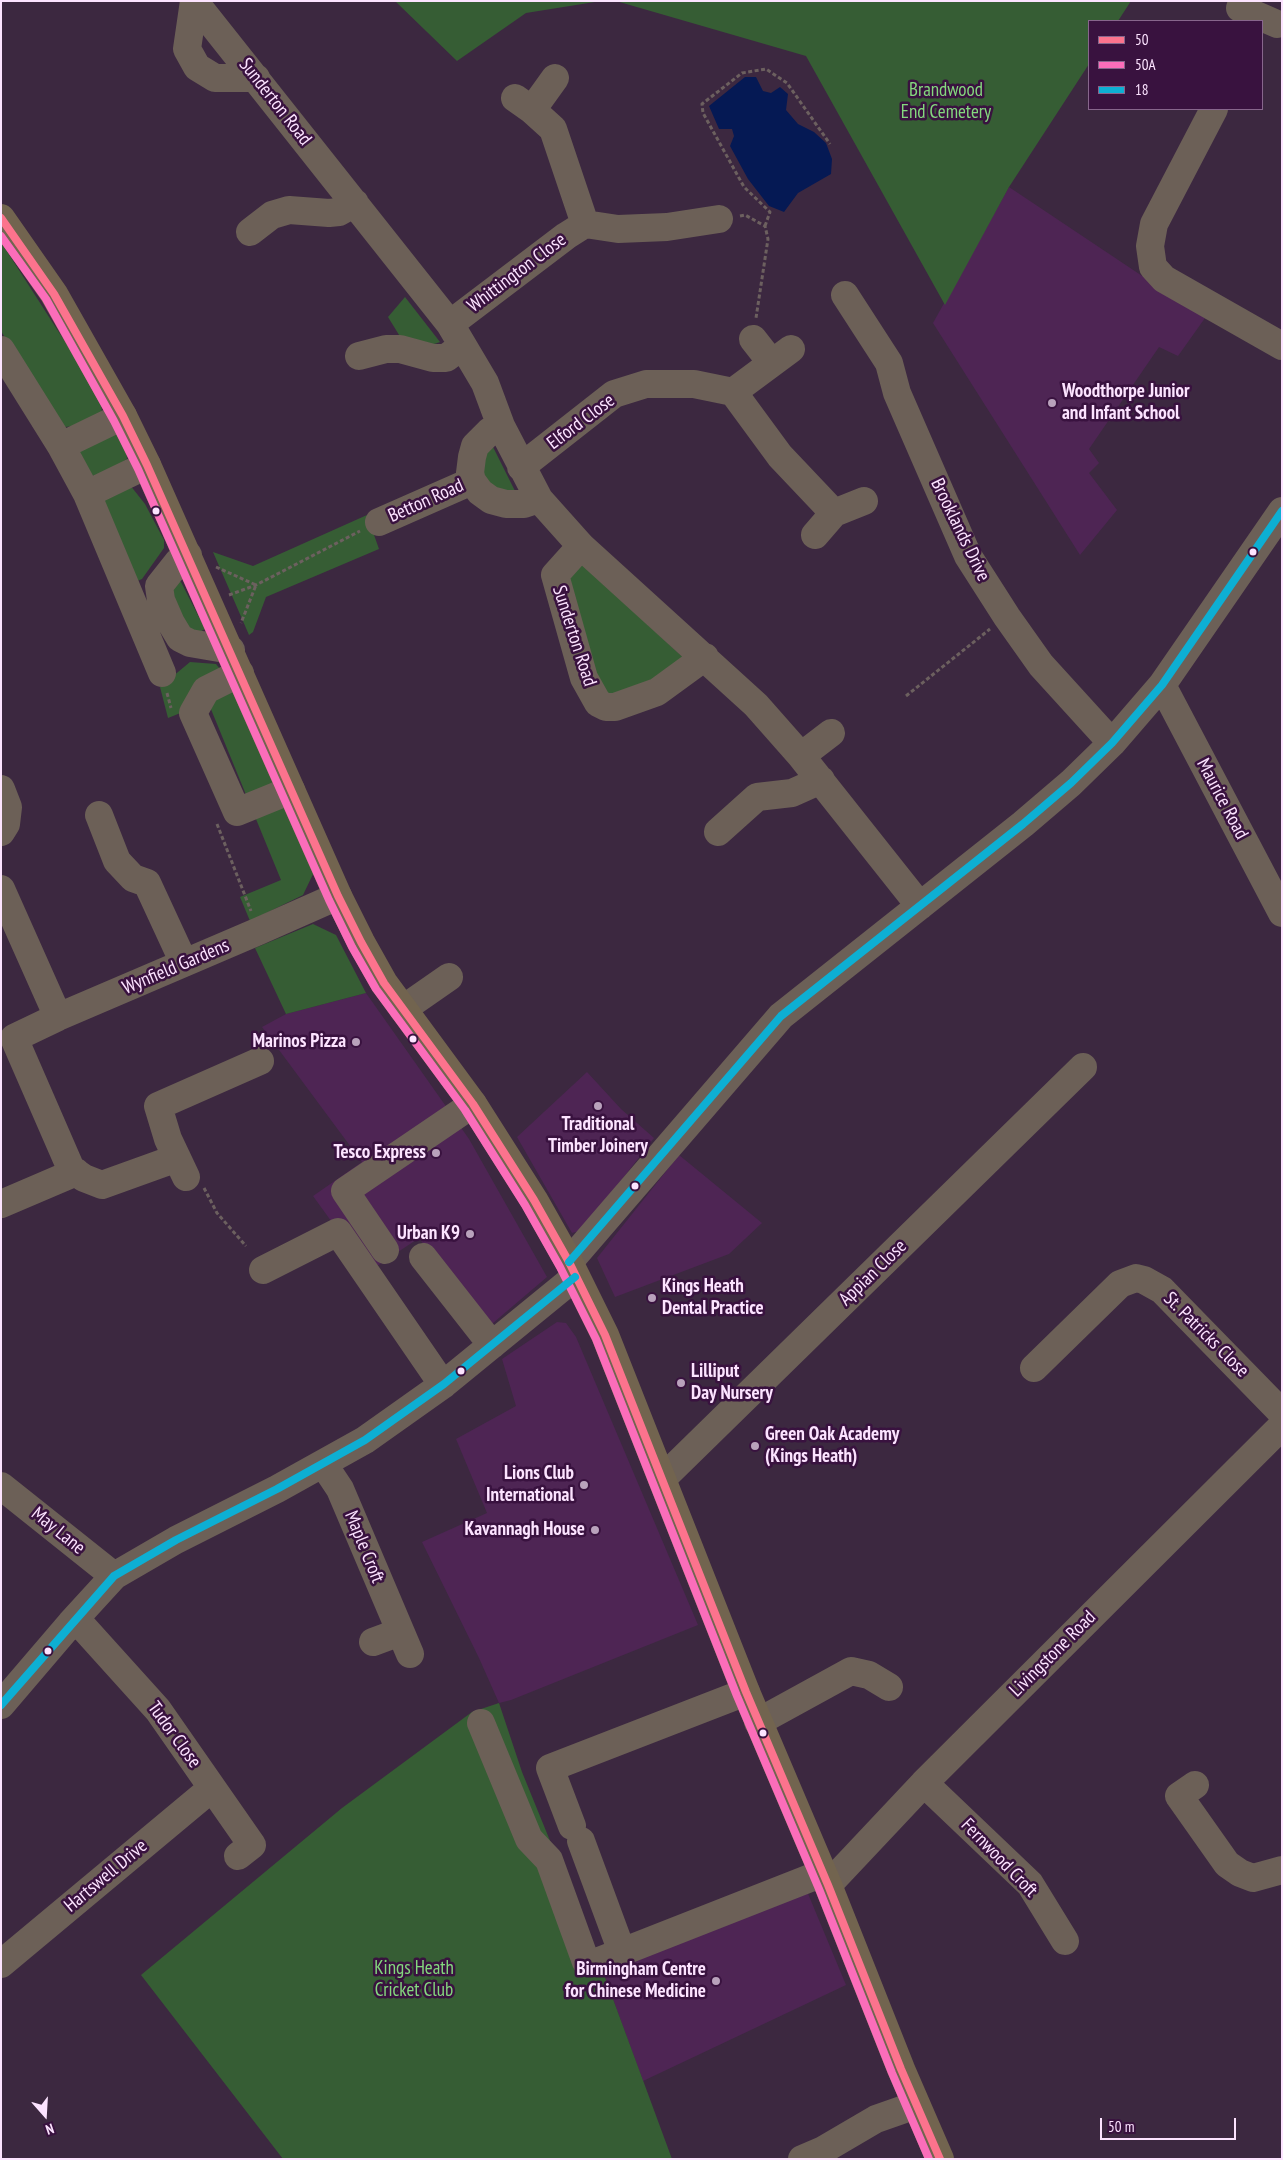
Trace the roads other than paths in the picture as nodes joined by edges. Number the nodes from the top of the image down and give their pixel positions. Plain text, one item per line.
1 (194, 1) edge
2 (256, 78) junction
3 (555, 78) dead end
4 (1213, 110) edge
5 (355, 203) junction
6 (1, 218) edge
7 (719, 219) road end
8 (585, 224) junction
9 (250, 232) dead end
10 (845, 295) dead end
11 (456, 335) junction
12 (753, 339) dead end
13 (1282, 346) edge
14 (1, 350) edge
15 (359, 356) dead end
16 (733, 392) junction
17 (123, 416) junction
18 (501, 426) junction
19 (61, 446) junction
20 (147, 465) junction
21 (521, 467) junction
22 (472, 481) junction
23 (87, 494) junction
24 (539, 499) junction
25 (864, 502) dead end
26 (1282, 511) edge
27 (834, 513) junction
28 (379, 522) road end
29 (815, 535) dead end
30 (581, 546) junction
31 (188, 555) junction
32 (704, 657) junction
33 (235, 661) junction
34 (162, 673) dead end
35 (1162, 685) junction
36 (831, 733) dead end
37 (1112, 742) junction
38 (801, 756) junction
39 (820, 780) junction
40 (1, 789) edge
41 (291, 790) junction
42 (99, 815) dead end
43 (1, 832) edge
44 (718, 832) dead end
45 (1, 889) edge
46 (338, 896) junction
47 (920, 906) junction
48 (1282, 913) edge
49 (184, 964) junction
50 (450, 977) dead end
51 (402, 1009) junction
52 (58, 1017) junction
53 (8, 1041) edge
54 (260, 1061) dead end
55 (1083, 1067) dead end
56 (473, 1104) junction
57 (76, 1172) junction
58 (1, 1204) edge
59 (385, 1250) dead end
60 (423, 1257) dead end
61 (263, 1270) dead end
62 (572, 1270) junction
63 (492, 1345) junction
64 (1034, 1368) dead end
65 (443, 1385) junction
66 (1282, 1413) edge
67 (1282, 1426) edge
68 (324, 1465) junction
69 (662, 1479) junction
70 (1, 1486) edge
71 (114, 1576) junction
72 (71, 1622) junction
73 (373, 1642) dead end
74 (890, 1687) dead end
75 (746, 1692) junction
76 (1, 1705) edge
77 (758, 1722) junction
78 (482, 1723) dead end
79 (924, 1783) junction
80 (1195, 1785) dead end
81 (212, 1788) junction
82 (238, 1856) dead end
83 (1282, 1870) edge
84 (826, 1879) junction
85 (1065, 1941) dead end
86 (622, 1952) junction
87 (1, 1964) edge
88 (916, 2105) junction
89 (802, 2159) edge
90 (940, 2159) edge

1 - 2 street, Sunderton Road
1 - 2 street
2 - 5 street, Sunderton Road
3 - 8 street, Whittington Close
4 - 13 street
5 - 9 street
5 - 11 street, Sunderton Road
6 - 17 highway
7 - 8 street, Whittington Close
8 - 11 street, Whittington Close
10 - 37 street, Brooklands Drive
11 - 15 street
11 - 18 street, Sunderton Road
12 - 16 street
14 - 19 street
16 - 21 street, Elford Close
16 - 27 street
17 - 19 street
17 - 20 highway
18 - 21 street, Sunderton Road
18 - 22 street, Betton Road
19 - 23 street
20 - 23 street
20 - 31 highway
21 - 24 street, Sunderton Road
22 - 24 street, Betton Road
22 - 28 street, Betton Road
23 - 34 street
24 - 30 street, Sunderton Road
25 - 27 street
26 - 35 street
27 - 29 street
30 - 32 street, Sunderton Road
30 - 32 street, Sunderton Road
31 - 33 highway
31 - 33 street
32 - 38 street, Sunderton Road
33 - 41 highway
33 - 41 street
35 - 37 street
35 - 48 street, Maurice Road
36 - 38 street
37 - 47 street
38 - 39 street, Sunderton Road
39 - 44 street
39 - 47 street, Sunderton Road
40 - 43 street
41 - 46 highway
42 - 49 street
45 - 52 street
46 - 49 street, Wynfield Gardens
46 - 51 highway
47 - 62 street
49 - 52 street, Wynfield Gardens
50 - 51 street
51 - 56 highway
52 - 53 street, Wynfield Gardens
53 - 57 street, Wynfield Gardens
54 - 57 street
55 - 69 street, Appian Close
56 - 59 street
56 - 62 highway
57 - 58 street
60 - 63 street
61 - 65 street
62 - 63 street
62 - 69 highway
63 - 65 street
64 - 66 street, St. Patricks Close
65 - 68 street
67 - 79 street, Livingstone Road
68 - 71 street
68 - 73 street, Maple Croft
69 - 75 highway
70 - 71 street, May Lane
71 - 72 street
72 - 76 street
72 - 81 street, Tudor Close
74 - 77 street
75 - 77 highway
75 - 86 street
77 - 84 highway
78 - 86 street
79 - 84 street, Livingstone Road
79 - 85 street, Fernwood Croft
80 - 83 street
81 - 82 street, Tudor Close
81 - 87 street, Hartswell Drive
84 - 86 street
84 - 88 highway
88 - 89 street
88 - 90 highway

